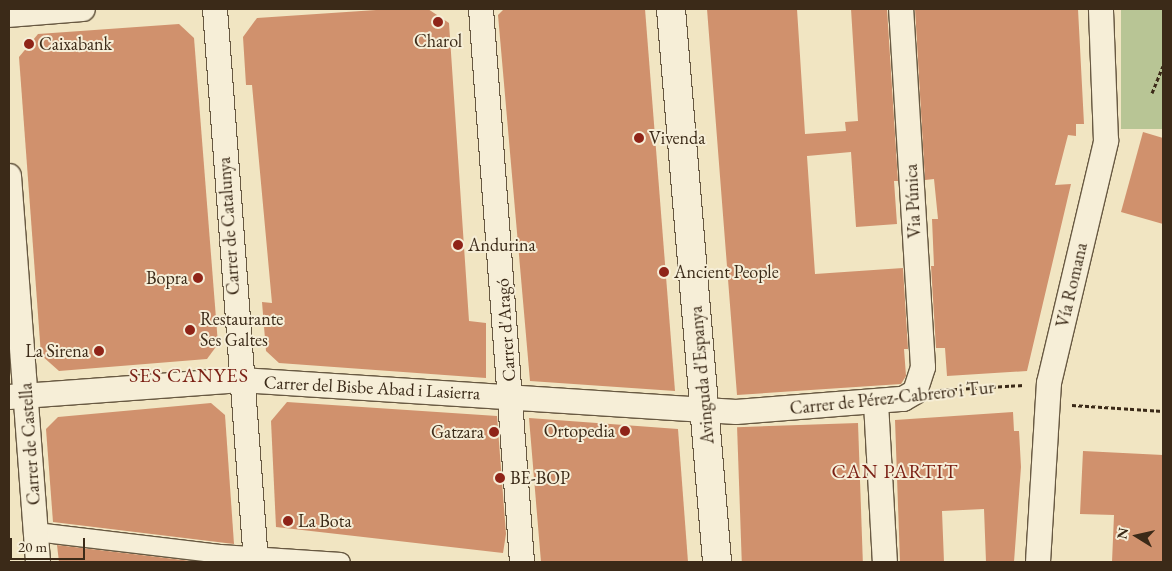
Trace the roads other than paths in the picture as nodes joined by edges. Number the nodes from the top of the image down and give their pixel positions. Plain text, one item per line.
1 (83, 9) edge
2 (215, 9) edge
3 (481, 9) edge
4 (671, 9) edge
5 (901, 9) edge
6 (1101, 9) edge
7 (9, 15) edge
8 (9, 176) edge
9 (241, 380) junction
10 (915, 392) joint
11 (510, 396) junction
12 (18, 397) edge
13 (876, 403) junction
14 (705, 409) junction
15 (36, 532) junction
16 (256, 559) edge
17 (38, 562) edge
18 (341, 562) edge
19 (522, 562) edge
20 (717, 562) edge
21 (885, 562) edge
22 (1038, 562) edge

1 - 7 street
2 - 9 street, Carrer de Catalunya
3 - 11 street, Carrer d'Aragó
4 - 14 street, Avinguda d'Espanya
5 - 10 street, Via Púnica
6 - 22 street, Vía Romana
8 - 12 street, Carrer de Castella
9 - 11 street, Carrer del Bisbe Abad i Lasierra
9 - 12 street, Carrer del Bisbe Abad i Lasierra
9 - 16 street, Carrer de Catalunya
10 - 13 street, Carrer de Pérez-Cabrero i Tur
11 - 14 street, Carrer del Bisbe Abad i Lasierra
11 - 19 street, Carrer d'Aragó
12 - 15 street, Carrer de Castella
13 - 14 street, Carrer de Pérez-Cabrero i Tur
13 - 21 street
14 - 20 street, Avinguda d'Espanya
15 - 16 street
15 - 17 street, Carrer de Castella
16 - 18 street

